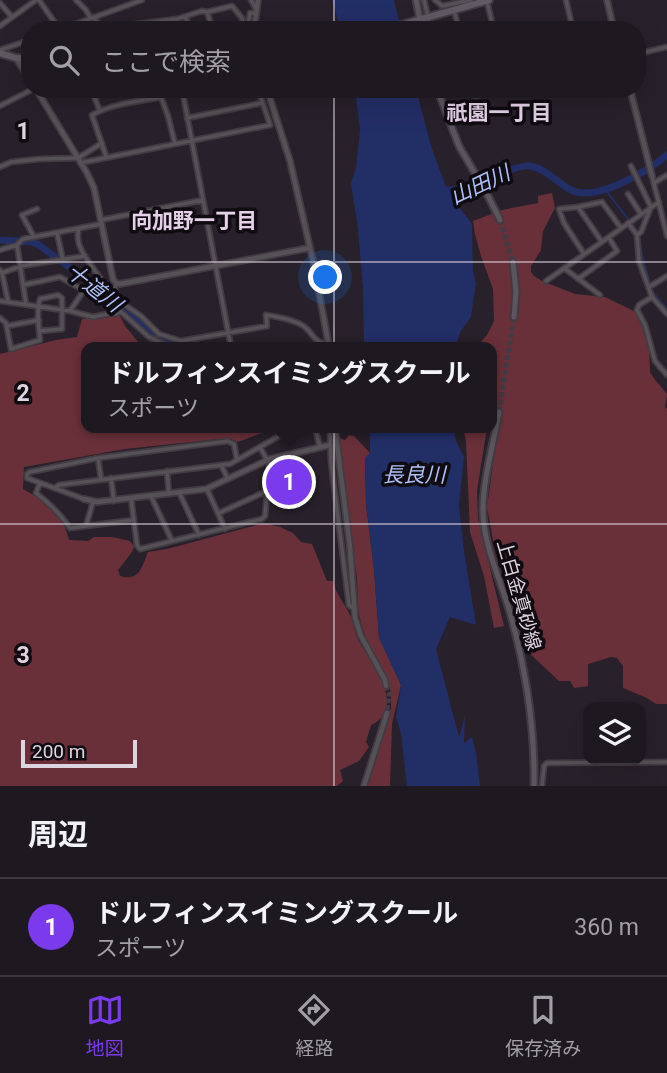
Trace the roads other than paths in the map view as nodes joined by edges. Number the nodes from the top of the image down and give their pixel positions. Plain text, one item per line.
1 (37, 0) edge
2 (76, 0) edge
3 (142, 0) edge
4 (251, 0) edge
5 (416, 0) edge
6 (424, 0) edge
7 (435, 0) edge
8 (471, 0) edge
9 (487, 0) edge
10 (566, 0) edge
11 (607, 0) edge
12 (129, 2) edge
13 (0, 3) edge
14 (452, 3) edge
15 (256, 6) edge
16 (207, 12) junction
17 (427, 13) dead end
18 (455, 14) dead end
19 (185, 17) junction
20 (12, 18) junction
21 (92, 18) junction
22 (52, 21) edge
23 (84, 21) edge
24 (95, 21) edge
25 (158, 21) edge
26 (187, 21) edge
27 (210, 21) edge
28 (243, 21) edge
29 (416, 21) joint
30 (456, 21) edge
31 (492, 21) edge
32 (571, 21) edge
33 (612, 21) edge
34 (0, 26) edge
35 (21, 43) edge
36 (9, 47) junction
37 (667, 47) edge
38 (0, 52) edge
39 (646, 52) edge
40 (16, 58) junction
41 (21, 58) edge
42 (21, 66) edge
43 (21, 96) edge
44 (40, 98) edge
45 (95, 98) edge
46 (154, 98) edge
47 (161, 98) edge
48 (183, 98) edge
49 (261, 98) edge
50 (270, 98) edge
51 (441, 98) edge
52 (631, 98) edge
53 (262, 103) junction
54 (0, 106) edge
55 (100, 111) junction
56 (187, 118) junction
57 (191, 141) junction
58 (102, 143) junction
59 (175, 144) junction
60 (106, 156) junction
61 (79, 160) junction
62 (0, 167) edge
63 (632, 168) dead end
64 (667, 175) edge
65 (652, 176) joint
66 (654, 184) junction
67 (628, 194) dead end
68 (203, 200) junction
69 (659, 202) junction
70 (578, 207) junction
71 (651, 207) junction
72 (37, 209) dead end
73 (641, 214) junction
74 (500, 220) tunnel mouth
75 (102, 222) junction
76 (630, 222) junction
77 (621, 228) junction
78 (79, 229) junction
79 (57, 233) junction
80 (638, 234) junction
81 (667, 234) edge
82 (34, 237) junction
83 (608, 237) junction
84 (20, 242) junction
85 (602, 242) junction
86 (309, 248) junction
87 (0, 250) edge
88 (584, 254) junction
89 (85, 256) junction
90 (63, 260) junction
91 (513, 262) tunnel mouth
92 (215, 266) junction
93 (21, 267) junction
94 (564, 268) junction
95 (1, 271) edge
96 (667, 276) edge
97 (100, 278) dead end
98 (578, 279) junction
99 (547, 281) dead end
100 (116, 283) junction
101 (23, 285) junction
102 (649, 287) junction
103 (84, 290) junction
104 (600, 295) dead end
105 (652, 297) junction
106 (118, 300) junction
107 (0, 301) edge
108 (8, 301) junction
109 (26, 304) junction
110 (38, 306) junction
111 (119, 309) junction
112 (61, 311) junction
113 (70, 311) junction
114 (667, 314) edge
115 (0, 317) edge
116 (514, 317) tunnel mouth
117 (39, 320) junction
118 (7, 326) junction
119 (40, 331) junction
120 (228, 334) junction
121 (160, 342) edge
122 (230, 342) edge
123 (317, 342) edge
124 (328, 342) edge
125 (666, 373) edge
126 (499, 412) dead end
127 (497, 423) edge
128 (290, 433) edge
129 (315, 433) edge
130 (331, 433) edge
131 (333, 433) edge
132 (495, 433) edge
133 (330, 445) junction
134 (260, 447) junction
135 (320, 447) junction
136 (98, 458) junction
137 (269, 459) junction
138 (236, 460) junction
139 (221, 465) junction
140 (167, 471) junction
141 (111, 478) junction
142 (101, 479) junction
143 (228, 479) junction
144 (40, 483) junction
145 (55, 488) junction
146 (206, 489) junction
147 (267, 491) junction
148 (179, 492) junction
149 (169, 494) junction
150 (151, 496) junction
151 (131, 498) junction
152 (84, 499) joint
153 (114, 500) junction
154 (93, 502) junction
155 (219, 513) junction
156 (134, 520) junction
157 (86, 526) junction
158 (225, 529) junction
159 (199, 535) junction
160 (172, 541) junction
161 (355, 610) junction
162 (386, 686) tunnel mouth
163 (387, 713) tunnel mouth
164 (667, 762) edge
165 (364, 786) edge
166 (534, 786) edge
167 (542, 786) edge

1 - 20 street
1 - 22 street
2 - 21 street
3 - 12 street
4 - 15 street
5 - 29 main road
6 - 17 street
7 - 14 street
8 - 14 street
9 - 29 main road
9 - 31 street
10 - 32 street
11 - 33 street
12 - 21 street
13 - 20 street
16 - 19 street
16 - 27 street
16 - 28 street
18 - 30 street
19 - 25 street
19 - 26 street
20 - 34 street
21 - 23 street
21 - 24 street
35 - 36 street
36 - 38 street
36 - 40 street
37 - 39 street
38 - 40 main road
40 - 41 main road
40 - 42 street
43 - 54 street
44 - 61 street
45 - 55 street
46 - 55 street
47 - 59 street
48 - 56 street
49 - 53 street
50 - 86 street
51 - 74 main road
52 - 65 street
53 - 56 street
53 - 57 street
55 - 58 street
56 - 57 street
57 - 59 street
57 - 68 street
58 - 60 street
58 - 61 street
59 - 60 street
60 - 61 street
61 - 62 street
61 - 75 street
63 - 71 street
64 - 66 street
65 - 66 street
66 - 69 street
67 - 73 street
68 - 75 street
68 - 92 street
69 - 71 street
69 - 81 street
70 - 77 street
70 - 85 street
70 - 88 street
71 - 73 street
71 - 80 street
72 - 82 street
73 - 76 street
75 - 78 street
75 - 100 street
76 - 77 street
76 - 80 street
77 - 83 street
78 - 79 street
78 - 89 street
79 - 82 street
79 - 90 street
80 - 102 street
82 - 84 street
83 - 85 street
83 - 98 street
84 - 87 street
84 - 93 street
85 - 88 street
86 - 92 street
86 - 124 street
88 - 94 street
89 - 90 street
89 - 97 street
90 - 93 street
91 - 116 main road
92 - 100 street
92 - 120 street
93 - 95 street
93 - 101 street
94 - 98 street
94 - 99 street
95 - 108 street
96 - 102 street
98 - 104 street
100 - 106 street
101 - 103 street
101 - 109 street
102 - 105 street
103 - 111 street
103 - 113 street
105 - 114 street
105 - 125 street
106 - 111 street
106 - 120 street
107 - 108 street
108 - 109 street
109 - 110 street
110 - 112 street
110 - 112 street
110 - 117 street
111 - 113 street
111 - 121 street
112 - 113 street
112 - 119 street
115 - 118 street
117 - 118 street
117 - 119 street
118 - 119 street
120 - 122 street
120 - 123 street
126 - 127 main road, 上白金真砂線
128 - 134 street
129 - 135 street
130 - 133 street
131 - 161 street
132 - 166 main road, 上白金真砂線
133 - 135 street
133 - 161 street
134 - 137 street
134 - 138 street
135 - 137 street
136 - 138 street
136 - 142 street
136 - 144 street
137 - 143 street
137 - 147 street
138 - 139 street
139 - 140 street
139 - 143 street
140 - 141 street
140 - 149 street
141 - 142 street
141 - 153 street
142 - 145 street
143 - 146 street
144 - 145 street
144 - 157 street
145 - 152 street
146 - 148 street
146 - 155 street
147 - 155 street
147 - 158 street
148 - 149 street
148 - 159 street
149 - 150 street
150 - 151 street
150 - 160 street
151 - 153 street
151 - 156 street
152 - 154 street
153 - 154 street
154 - 157 street
155 - 158 street
156 - 157 street
156 - 160 street
158 - 159 street
159 - 160 street
161 - 162 street
163 - 165 street
164 - 167 street

